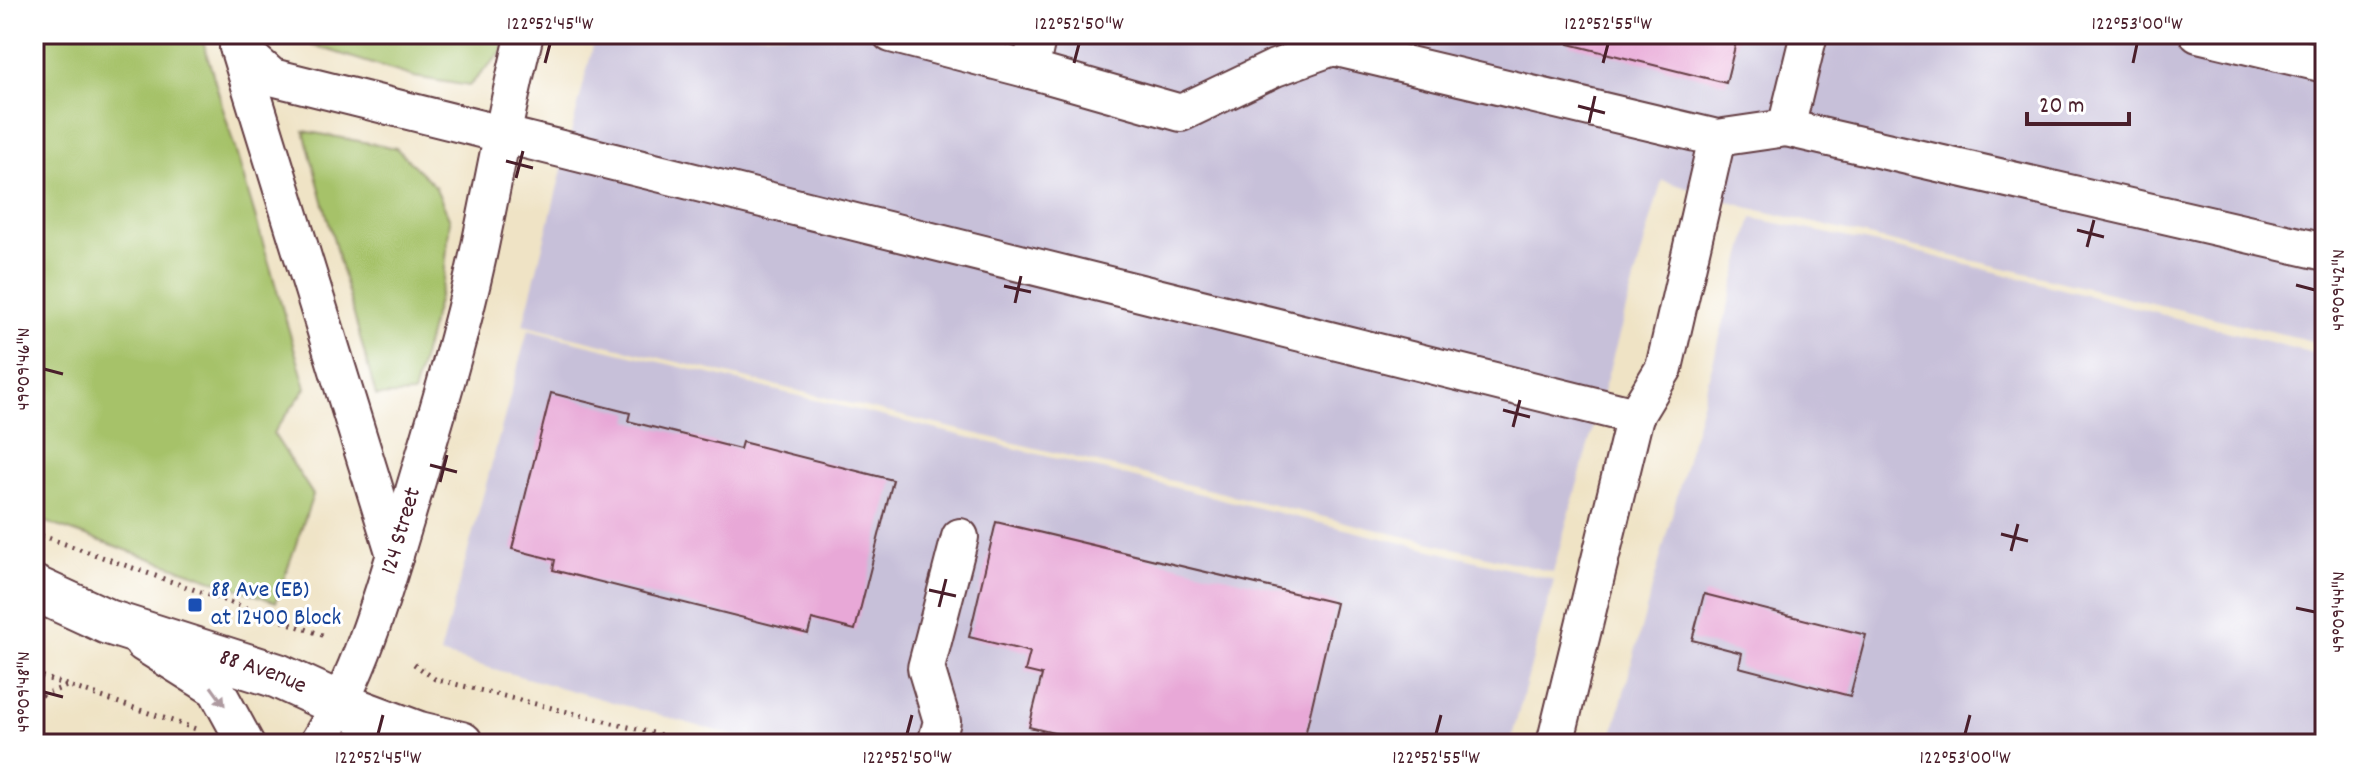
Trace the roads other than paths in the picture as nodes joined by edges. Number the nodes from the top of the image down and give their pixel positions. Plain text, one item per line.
1 (525, 34) edge
2 (891, 34) edge
3 (1038, 34) edge
4 (1809, 34) edge
5 (2198, 34) edge
6 (236, 40) edge
7 (1280, 51) edge
8 (2325, 64) edge
9 (1030, 70) junction
10 (1786, 128) junction
11 (499, 136) junction
12 (1717, 138) junction
13 (2325, 252) edge
14 (1635, 416) junction
15 (960, 537) dead end
16 (395, 555) junction
17 (44, 597) edge
18 (108, 622) junction
19 (341, 705) junction
20 (246, 744) edge
21 (317, 744) edge
22 (461, 744) edge
23 (936, 744) edge
24 (1555, 744) edge

1 - 11 street, 124 Street
2 - 9 street
3 - 9 street
4 - 10 street
5 - 8 street
6 - 11 street
6 - 16 street
7 - 9 street
7 - 12 street
10 - 12 street
10 - 13 street
11 - 14 street
11 - 16 street, 124 Street
12 - 14 street
14 - 24 street
15 - 23 street
16 - 19 street, 124 Street
17 - 18 main road, 88 Avenue
18 - 19 main road, 88 Avenue
18 -> 20 street
19 - 21 street, 124 Street
19 - 22 main road, 88 Avenue

